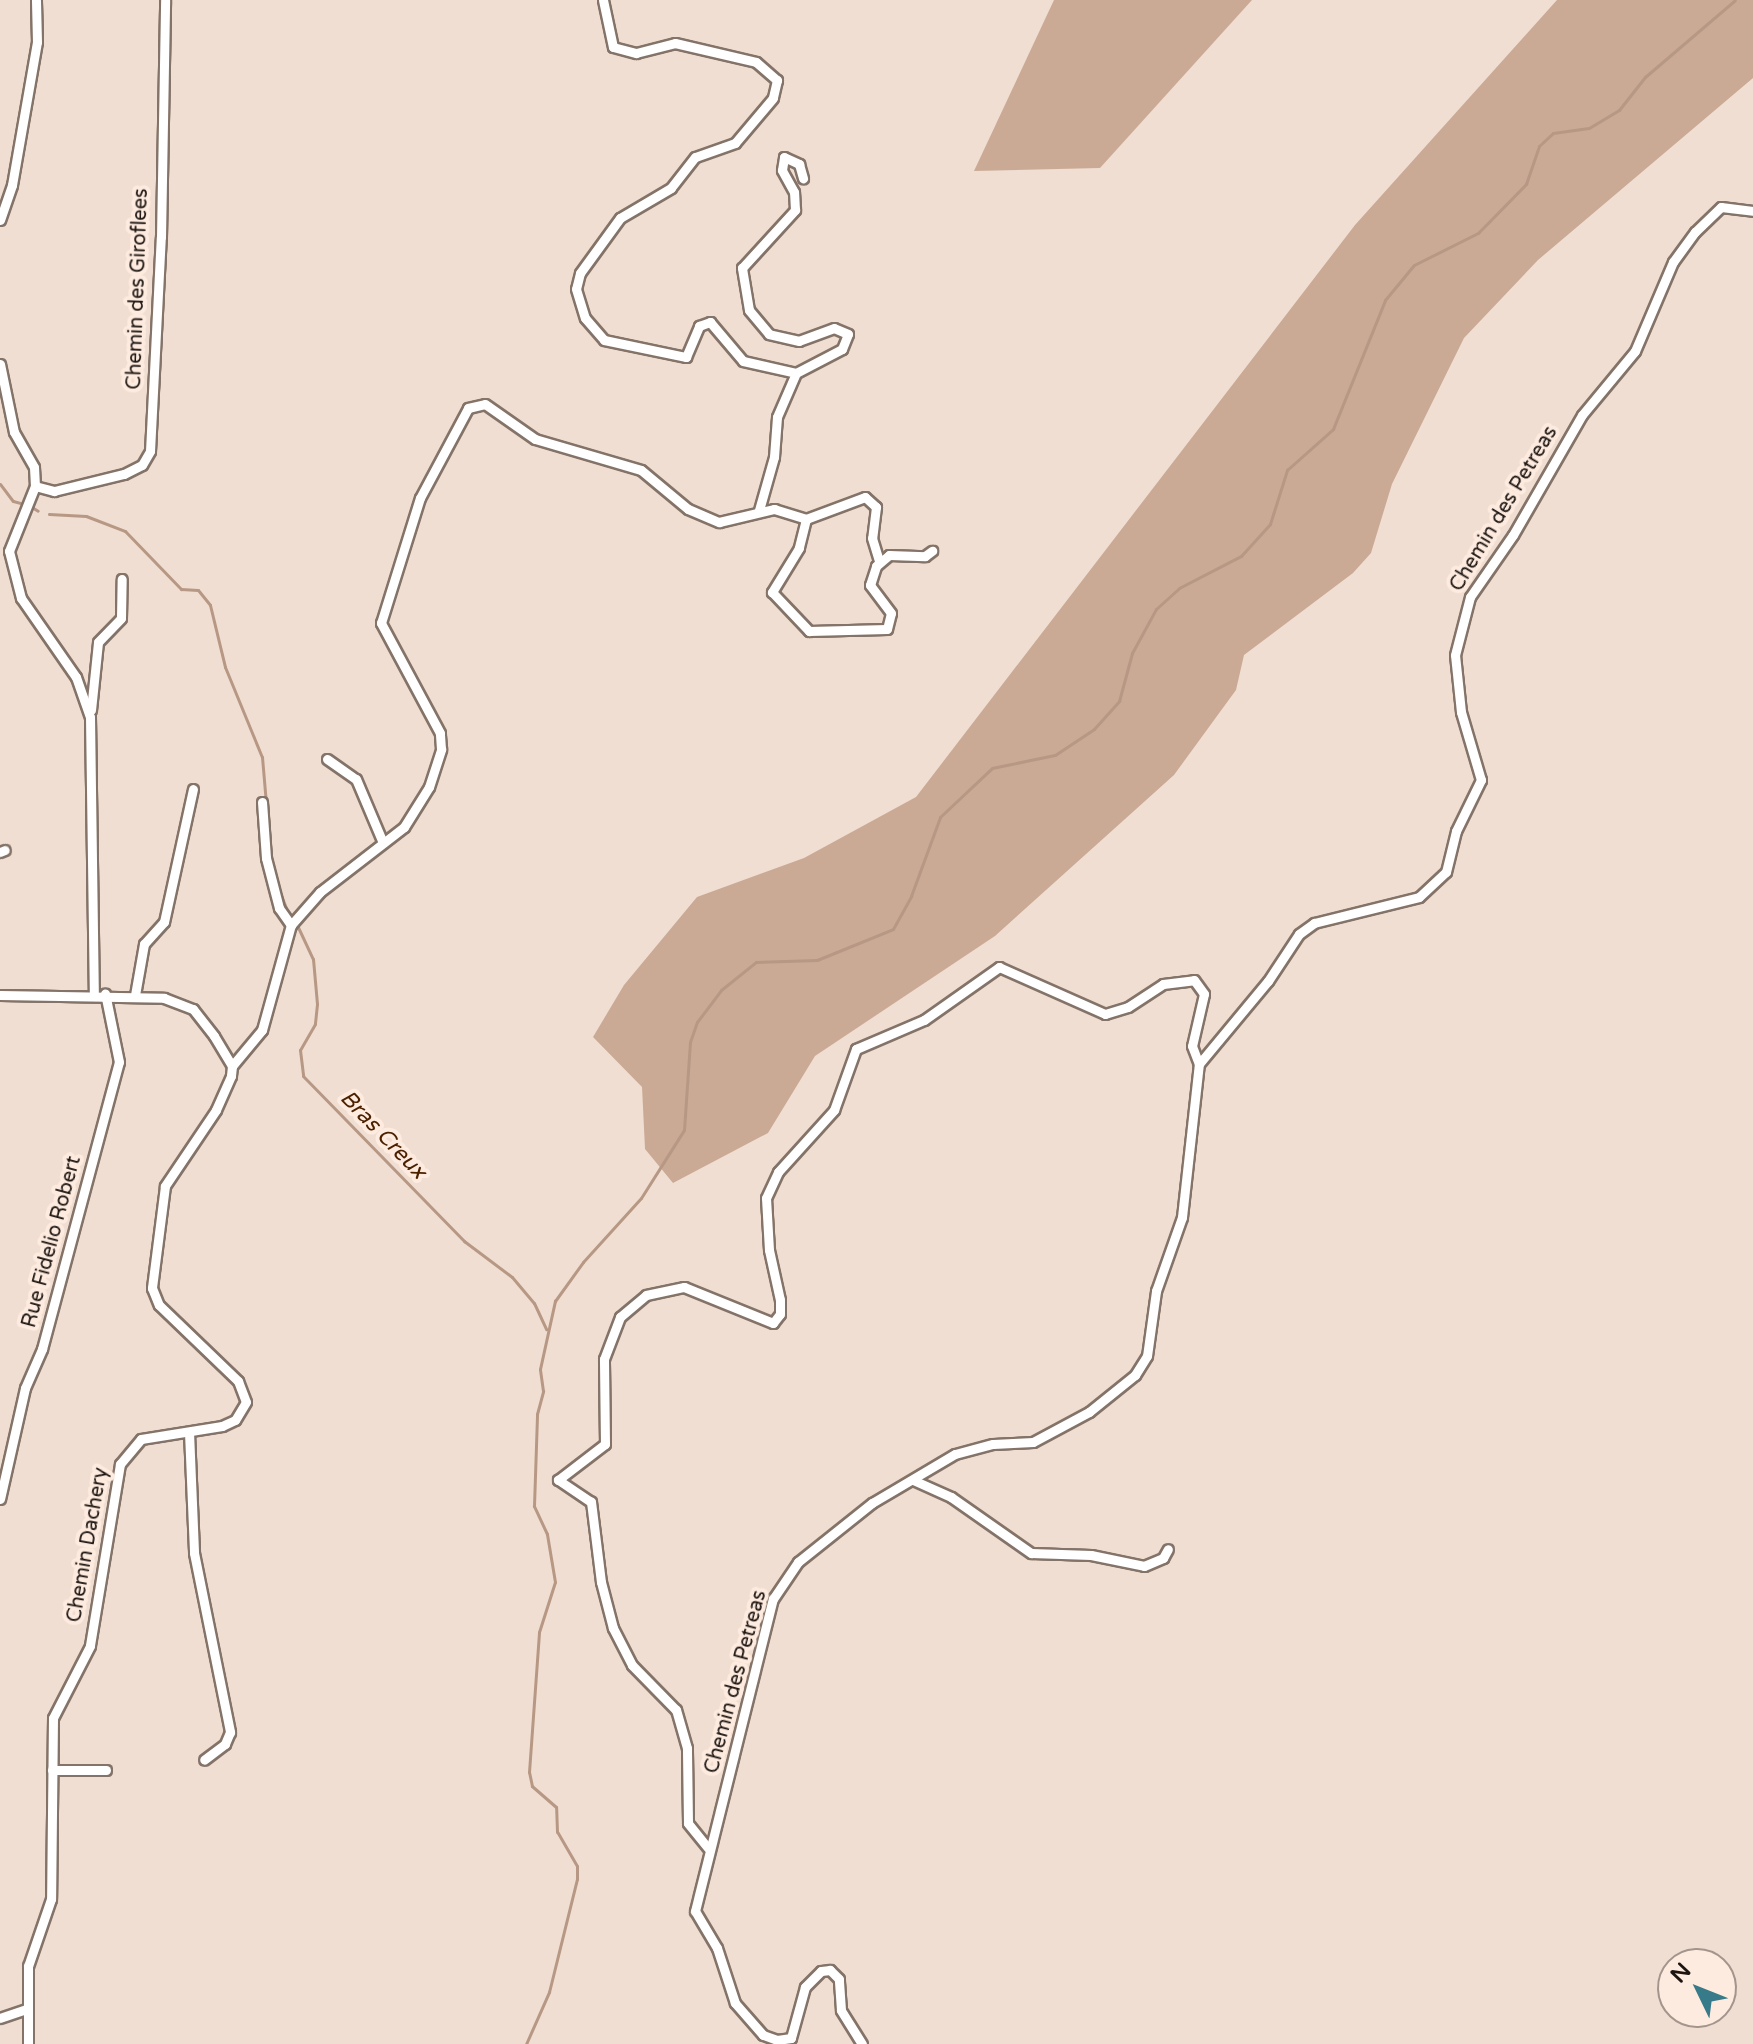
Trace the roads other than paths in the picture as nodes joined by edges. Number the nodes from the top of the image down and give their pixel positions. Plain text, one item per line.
1 (36, 0) edge
2 (165, 0) edge
3 (603, 0) edge
4 (803, 178) dead end
5 (1753, 211) edge
6 (0, 220) edge
7 (0, 364) edge
8 (796, 373) junction
9 (35, 486) junction
10 (759, 510) junction
11 (806, 519) junction
12 (932, 551) dead end
13 (4, 553) edge
14 (879, 561) junction
15 (122, 579) dead end
16 (90, 717) junction
17 (327, 759) dead end
18 (193, 789) dead end
19 (262, 802) dead end
20 (383, 843) junction
21 (291, 925) junction
22 (99, 994) junction
23 (0, 995) edge
24 (135, 995) junction
25 (1199, 1064) junction
26 (232, 1066) junction
27 (189, 1432) junction
28 (913, 1480) junction
29 (0, 1499) edge
30 (1168, 1549) dead end
31 (204, 1760) dead end
32 (52, 1770) junction
33 (106, 1770) dead end
34 (708, 1848) junction
35 (26, 2009) junction
36 (0, 2018) edge
37 (28, 2044) edge
38 (862, 2044) edge

1 - 6 street
2 - 9 street, Chemin des Giroflees
3 - 8 street
4 - 8 street
5 - 25 street, Chemin des Petreas
7 - 9 street
8 - 10 street
9 - 13 street
10 - 11 street
10 - 20 street
11 - 14 street
11 - 14 street
12 - 14 street
13 - 16 street
15 - 16 street
16 - 22 street, Rue Fidelio Robert
17 - 20 street
18 - 24 street
19 - 21 street
20 - 21 street
21 - 26 street
22 - 23 street
22 - 24 street
22 - 29 street, Rue Fidelio Robert
24 - 26 street
25 - 28 street, Chemin des Petreas
25 - 34 street
26 - 27 street, Chemin Dachery
27 - 31 street
27 - 32 street, Chemin Dachery
28 - 30 street
28 - 34 street, Chemin des Petreas
32 - 33 street
32 - 35 street, Chemin Dachery
34 - 38 street, Chemin des Petreas
35 - 36 street
35 - 37 street, Chemin Dachery

